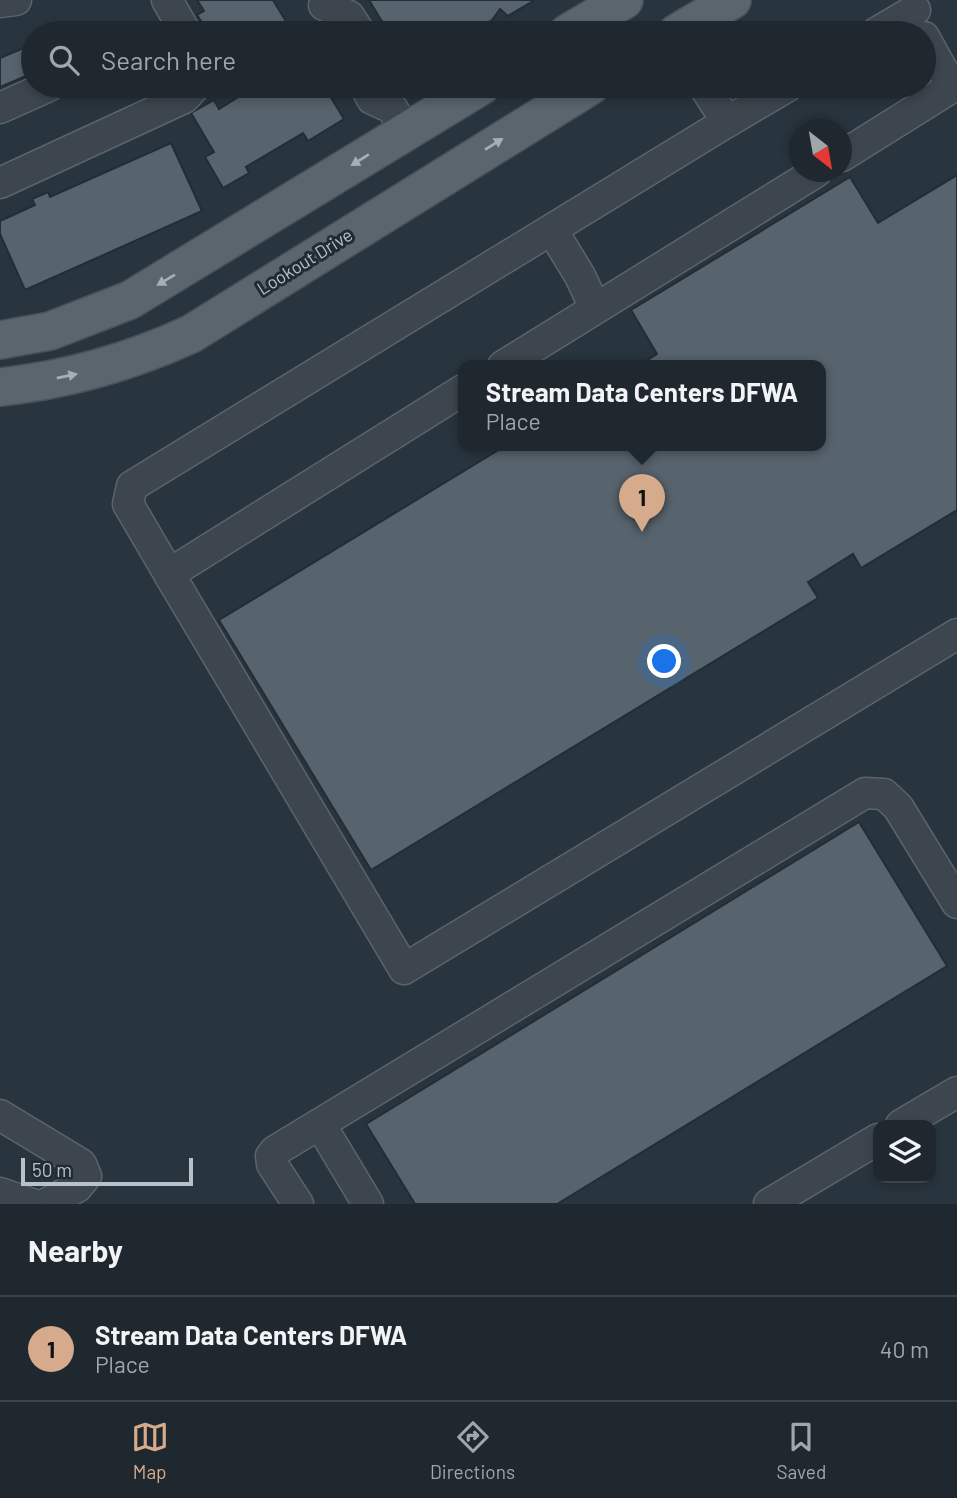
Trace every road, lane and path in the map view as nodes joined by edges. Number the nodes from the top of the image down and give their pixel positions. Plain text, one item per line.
1 (16, 0) edge
2 (624, 0) edge
3 (732, 0) edge
4 (0, 2) edge
5 (323, 2) edge
6 (328, 21) edge
7 (352, 21) edge
8 (588, 21) edge
9 (697, 21) edge
10 (936, 52) edge
11 (955, 85) edge
12 (936, 97) edge
13 (22, 98) edge
14 (184, 98) edge
15 (371, 98) edge
16 (437, 98) edge
17 (570, 98) edge
18 (712, 98) edge
19 (768, 98) edge
20 (934, 98) edge
21 (0, 108) edge
22 (396, 109) edge
23 (727, 122) junction
24 (852, 150) edge
25 (437, 180) junction
26 (800, 182) edge
27 (0, 183) edge
28 (552, 230) junction
29 (595, 308) junction
30 (0, 340) edge
31 (513, 360) edge
32 (0, 387) edge
33 (458, 394) edge
34 (169, 574) junction
35 (957, 634) edge
36 (957, 903) edge
37 (957, 1092) edge
38 (0, 1115) edge
39 (909, 1120) edge
40 (320, 1124) junction
41 (873, 1142) edge
42 (0, 1193) edge
43 (32, 1204) edge
44 (46, 1204) edge
45 (298, 1204) edge
46 (368, 1204) edge
47 (769, 1204) edge

1 - 4 street
2 - 8 main road
3 - 9 main road
5 - 6 street
5 - 7 street
10 - 11 street
11 - 12 street
13 - 21 street
14 - 27 street
15 - 22 street
16 - 22 main road
25 -> 17 main road, Lookout Drive
18 - 23 street
19 - 23 street
20 - 24 street
22 - 25 main road
22 -> 30 main road
23 - 28 street
32 -> 25 main road, Lookout Drive
26 - 29 street
28 - 29 street
28 - 34 street
29 - 31 street
33 - 34 street
34 - 35 street
36 - 40 street
37 - 39 street
38 - 44 street
40 - 45 street
40 - 46 street
41 - 47 street
42 - 43 street

